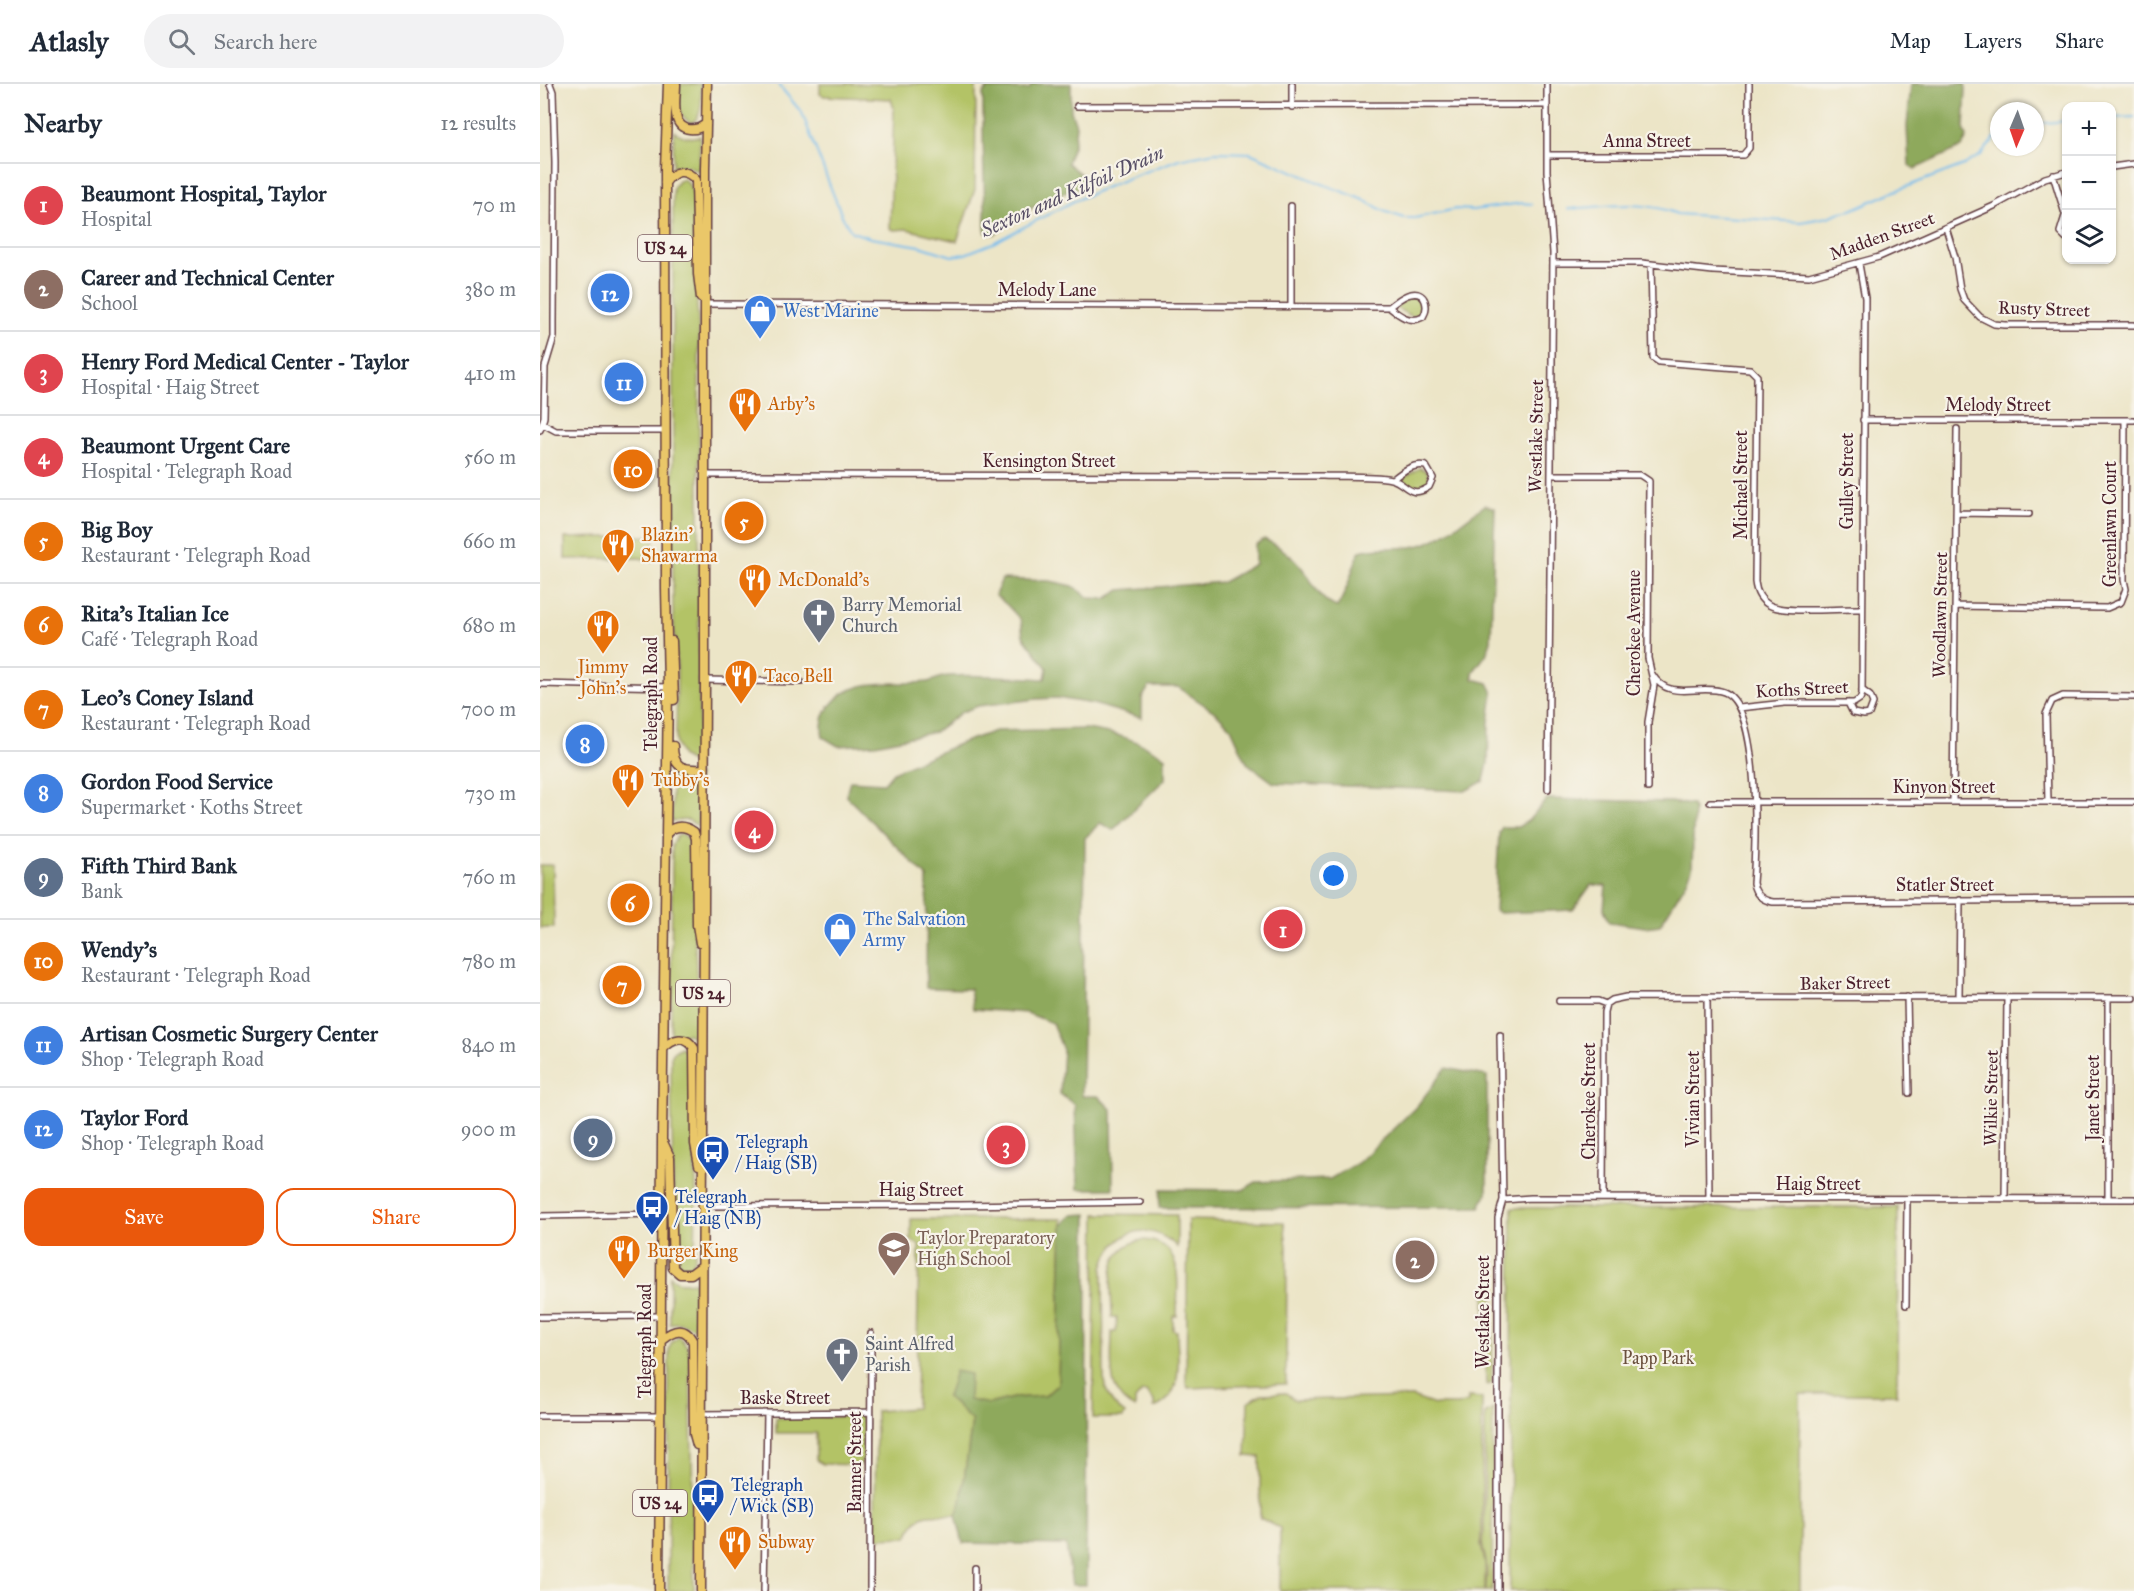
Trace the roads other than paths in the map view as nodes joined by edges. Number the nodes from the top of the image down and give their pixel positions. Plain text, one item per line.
1 (550, 84) edge
2 (668, 84) edge
3 (676, 84) edge
4 (707, 84) edge
5 (1292, 84) edge
6 (1547, 84) edge
7 (1749, 84) edge
8 (1547, 105) junction
9 (1077, 106) dead end
10 (1292, 107) junction
11 (706, 124) junction
12 (1547, 156) junction
13 (2134, 164) edge
14 (2116, 166) edge
15 (2062, 173) edge
16 (2053, 175) junction
17 (665, 183) junction
18 (1291, 207) dead end
19 (2064, 210) edge
20 (1946, 228) junction
21 (1553, 263) junction
22 (1651, 264) junction
23 (1859, 264) junction
24 (705, 304) junction
25 (1291, 305) junction
26 (1389, 306) junction
27 (705, 323) junction
28 (2134, 325) edge
29 (1863, 420) junction
30 (2125, 420) junction
31 (2134, 420) edge
32 (543, 424) junction
33 (1957, 429) dead end
34 (540, 430) edge
35 (665, 431) junction
36 (705, 475) junction
37 (1551, 475) junction
38 (1393, 479) junction
39 (1956, 513) junction
40 (2029, 514) dead end
41 (1955, 606) junction
42 (1862, 609) junction
43 (667, 624) junction
44 (1652, 674) junction
45 (705, 680) junction
46 (801, 681) dead end
47 (540, 684) edge
48 (668, 687) junction
49 (1862, 690) junction
50 (2134, 697) edge
51 (1860, 699) joint
52 (1848, 703) junction
53 (1739, 708) junction
54 (704, 769) junction
55 (1648, 788) dead end
56 (1548, 789) dead end
57 (1710, 802) dead end
58 (1754, 802) junction
59 (1953, 802) junction
60 (2048, 802) junction
61 (2134, 802) edge
62 (667, 833) junction
63 (1960, 900) junction
64 (2134, 900) edge
65 (703, 954) junction
66 (1908, 997) junction
67 (1959, 997) junction
68 (1707, 998) junction
69 (2007, 998) junction
70 (2108, 998) junction
71 (2134, 998) edge
72 (1559, 1001) dead end
73 (1606, 1004) junction
74 (1500, 1035) dead end
75 (663, 1049) junction
76 (1909, 1093) dead end
77 (662, 1138) junction
78 (703, 1191) junction
79 (1604, 1198) junction
80 (2005, 1198) junction
81 (1708, 1199) junction
82 (1907, 1199) junction
83 (2108, 1199) junction
84 (2134, 1199) edge
85 (1503, 1200) junction
86 (1140, 1202) dead end
87 (703, 1206) junction
88 (662, 1214) junction
89 (540, 1216) edge
90 (702, 1265) junction
91 (1906, 1305) dead end
92 (661, 1316) junction
93 (540, 1317) edge
94 (871, 1333) dead end
95 (662, 1340) junction
96 (870, 1412) junction
97 (767, 1413) junction
98 (700, 1414) junction
99 (540, 1416) edge
100 (661, 1416) junction
101 (700, 1454) junction
102 (975, 1568) dead end
103 (660, 1591) edge
104 (701, 1591) edge
105 (764, 1591) edge
106 (870, 1591) edge
107 (975, 1591) edge
108 (1498, 1591) edge

1 - 32 street
2 - 17 main road, Telegraph Road / US 24
3 - 11 main road
4 - 11 main road, US 24
5 - 10 street
6 - 8 street, Westlake Street
7 - 12 street, Anna Street
8 - 10 street
8 - 12 street, Westlake Street
9 - 10 street
11 - 24 main road, US 24
12 - 21 street, Westlake Street
13 - 14 street
15 - 16 street, Madden Street
16 - 19 street
16 - 20 street, Madden Street
17 - 27 main road
17 - 35 main road, Telegraph Road / US 24
18 - 25 street
20 - 23 street, Madden Street
20 - 28 street, Rusty Street
21 - 22 street, Madden Street
21 - 37 street, Westlake Street
22 - 23 street, Madden Street
22 - 42 street, Michael Street
23 - 29 street, Gulley Street
24 - 25 street, Melody Lane
24 - 27 main road, US 24
25 - 26 street, Melody Lane
26 - 26 street, Melody Lane
27 - 36 main road, US 24
29 - 30 street, Melody Street
29 - 42 street, Gulley Street
30 - 31 street, Melody Street
30 - 41 street, Greenlawn Court
32 - 34 street
32 - 35 street
33 - 39 street, Woodlawn Street
35 - 43 main road, Telegraph Road / US 24
36 - 38 street, Kensington Street
36 - 45 main road, US 24
37 - 44 street, Cherokee Avenue
37 - 56 street, Westlake Street
38 - 38 street, Kensington Street
39 - 40 street
39 - 41 street, Woodlawn Street
41 - 59 street, Woodlawn Street
42 - 49 street, Gulley Street
43 - 48 main road, Telegraph Road / US 24
43 - 54 main road
44 - 53 street, Koths Street
44 - 55 street, Cherokee Avenue
45 - 46 street
45 - 54 main road, US 24
47 - 48 street
48 - 62 main road, Telegraph Road / US 24
49 - 51 street, Gulley Street
49 - 52 street
50 - 60 street
51 - 52 street, Koths Street
52 - 53 street, Koths Street
53 - 58 street
54 - 65 main road, US 24
57 - 58 street, Kinyon Street
58 - 59 street, Kinyon Street
58 - 63 street, Statler Street
59 - 60 street, Kinyon Street
60 - 61 street, Kinyon Street
62 - 65 main road
62 - 75 main road, Telegraph Road / US 24
63 - 64 street, Statler Street
63 - 67 street
65 - 78 main road, US 24
66 - 67 street, Baker Street
66 - 68 street, Baker Street
66 - 76 street
67 - 69 street, Baker Street
68 - 73 street, Baker Street
68 - 81 street, Vivian Street
69 - 70 street, Baker Street
69 - 80 street, Wilkie Street
70 - 71 street, Baker Street
70 - 83 street, Janet Street
72 - 73 street, Baker Street
73 - 79 street, Cherokee Street
74 - 85 street, Westlake Street
75 - 77 main road, Telegraph Road / US 24
75 - 78 main road
77 - 88 main road, Telegraph Road / US 24
77 - 90 main road
78 - 87 main road, US 24
79 - 81 street, Haig Street
79 - 85 street, Haig Street
80 - 82 street, Haig Street
80 - 83 street, Haig Street
81 - 82 street, Haig Street
82 - 91 street
83 - 84 street, Haig Street
85 - 108 street, Westlake Street
86 - 87 street, Haig Street
87 - 90 main road, US 24
88 - 89 street
88 - 92 main road, Telegraph Road / US 24
90 - 98 main road, US 24
92 - 93 street
92 - 95 main road, Telegraph Road / US 24
94 - 96 street, Banner Street
95 - 100 main road, Telegraph Road / US 24
95 - 101 main road
96 - 97 street, Baske Street
96 - 106 street, Banner Street
97 - 98 street, Baske Street
97 - 105 street
98 - 101 main road, US 24
99 - 100 street
100 - 103 main road, Telegraph Road / US 24
101 - 104 main road, US 24
102 - 107 street

